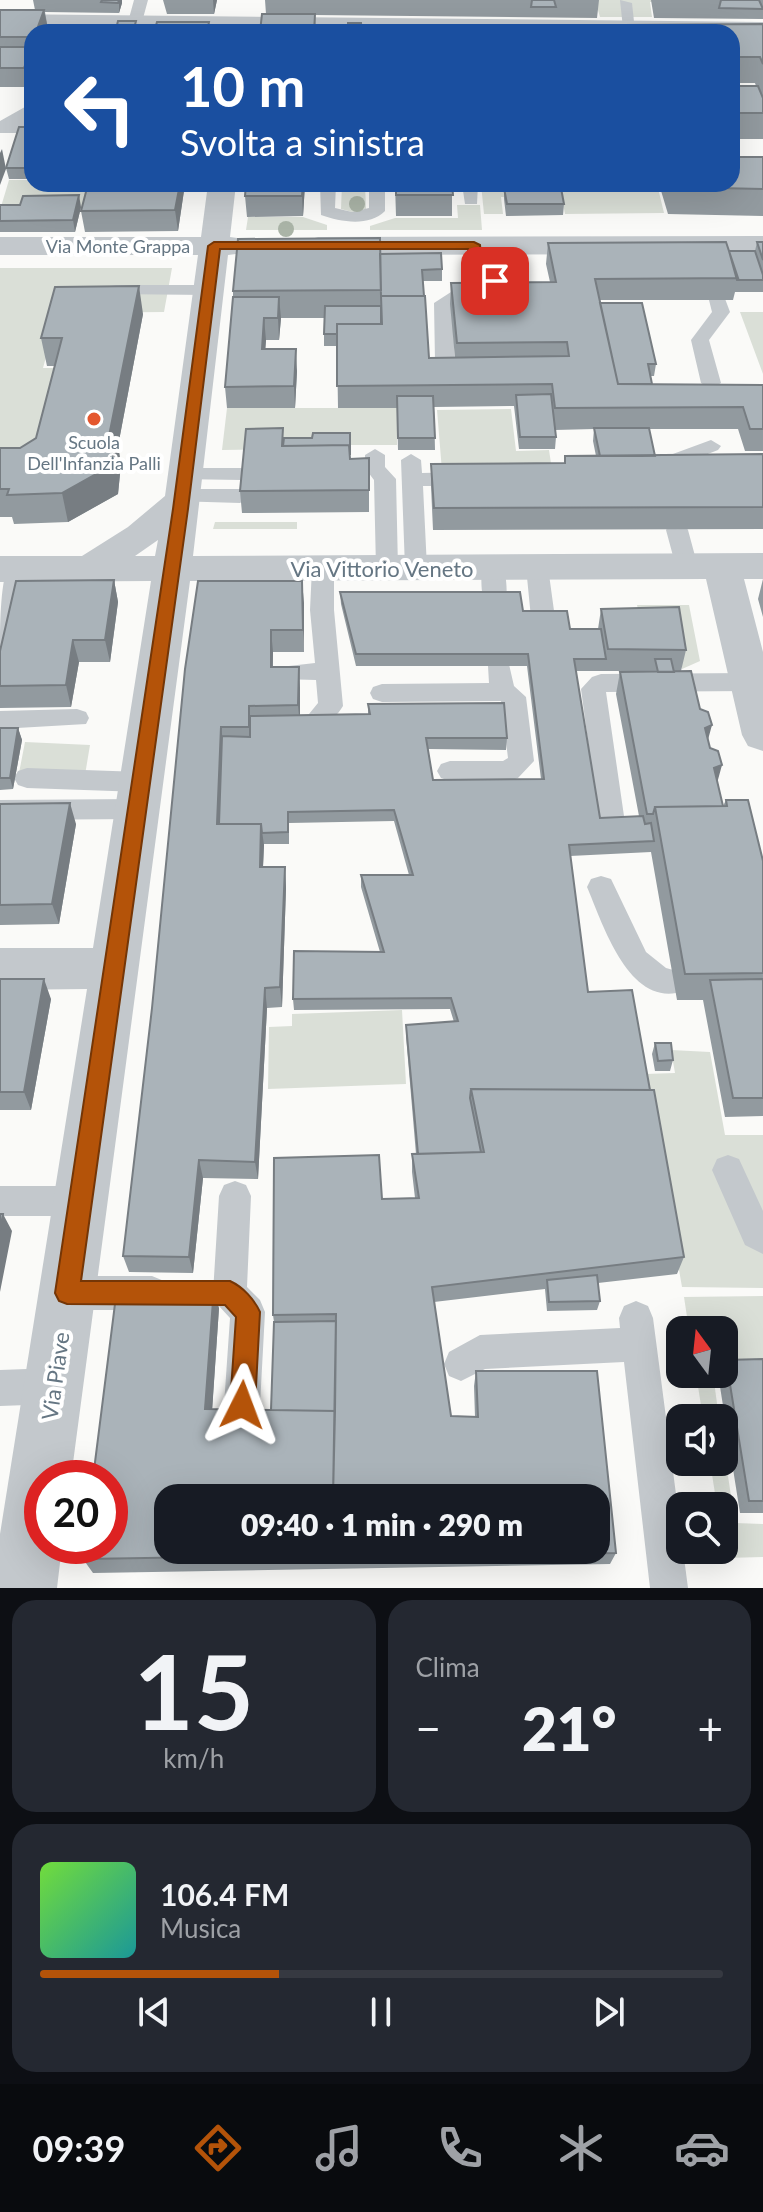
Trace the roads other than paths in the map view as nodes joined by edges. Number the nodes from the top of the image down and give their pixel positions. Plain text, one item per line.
1 (245, 0) edge
2 (625, 3) dead end
3 (138, 11) edge
4 (0, 21) edge
5 (35, 24) edge
6 (83, 24) edge
7 (217, 24) edge
8 (242, 24) edge
9 (629, 24) edge
10 (740, 29) edge
11 (763, 29) edge
12 (24, 116) edge
13 (8, 127) dead end
14 (221, 192) edge
15 (328, 192) edge
16 (377, 192) edge
17 (350, 231) junction
18 (474, 245) junction
19 (763, 245) edge
20 (0, 246) edge
21 (214, 246) junction
22 (513, 281) edge
23 (477, 282) junction
24 (116, 290) edge
25 (208, 290) junction
26 (718, 300) edge
27 (445, 361) edge
28 (711, 383) edge
29 (711, 446) dead end
30 (375, 455) dead end
31 (665, 477) edge
32 (490, 479) edge
33 (240, 485) edge
34 (183, 490) junction
35 (677, 530) edge
36 (763, 566) edge
37 (537, 567) junction
38 (704, 567) junction
39 (171, 568) junction
40 (323, 568) junction
41 (402, 568) junction
42 (8, 569) edge
43 (89, 569) junction
44 (543, 618) edge
45 (0, 645) edge
46 (500, 666) edge
47 (327, 671) junction
48 (289, 673) edge
49 (750, 682) junction
50 (502, 692) junction
51 (382, 693) dead end
52 (321, 714) edge
53 (77, 718) dead end
54 (0, 720) edge
55 (763, 735) edge
56 (450, 771) dead end
57 (27, 778) dead end
58 (139, 795) junction
59 (0, 810) edge
60 (611, 816) edge
61 (601, 887) dead end
62 (115, 968) junction
63 (0, 969) edge
64 (674, 982) dead end
65 (728, 1170) dead end
66 (235, 1196) dead end
67 (0, 1201) edge
68 (81, 1201) junction
69 (763, 1238) edge
70 (67, 1293) junction
71 (205, 1293) junction
72 (461, 1364) dead end
73 (54, 1386) junction
74 (0, 1388) edge
75 (242, 1405) dead end
76 (24, 1588) edge
77 (669, 1588) edge

1 - 8 street
2 - 9 lane
3 - 6 street
3 - 7 street
4 - 5 street
10 - 11 street
12 - 13 street
14 - 21 street, Via Piave
15 - 17 lane
16 - 17 lane
17 - 18 street, Via Monte Grappa
17 - 21 street, Via Monte Grappa
18 - 19 street, Via Monte Grappa
18 - 23 lane
20 - 21 street, Via Monte Grappa
21 - 25 street, Via Piave
22 - 23 lane
23 - 27 lane
24 - 25 lane
25 - 34 street, Via Piave
26 - 28 lane
29 - 31 lane
30 - 41 lane
32 - 41 lane
33 - 34 lane
34 - 39 street, Via Piave
34 - 43 street
35 - 38 lane
36 - 38 street, Via Vittorio Veneto
37 - 38 street, Via Vittorio Veneto
37 - 41 street, Via Vittorio Veneto
37 - 44 lane
38 - 49 street
39 - 40 street, Via Vittorio Veneto
39 - 43 street, Via Vittorio Veneto
39 - 58 street, Via Piave
40 - 41 street, Via Vittorio Veneto
40 - 47 lane
42 - 43 street, Via Vittorio Veneto
42 - 45 lane
46 - 50 lane
47 - 48 lane
47 - 52 lane
49 - 55 street
49 - 60 lane
50 - 51 lane
50 - 56 lane
53 - 54 lane
57 - 58 lane
58 - 59 lane
58 - 62 street, Via Piave
61 - 64 lane
62 - 63 street
62 - 68 street, Via Piave
65 - 69 lane
66 - 71 lane
67 - 68 lane
68 - 70 street, Via Piave
70 - 71 lane
70 - 73 street, Via Piave
71 - 75 lane
72 - 77 lane
73 - 74 lane
73 - 76 street, Via Piave

